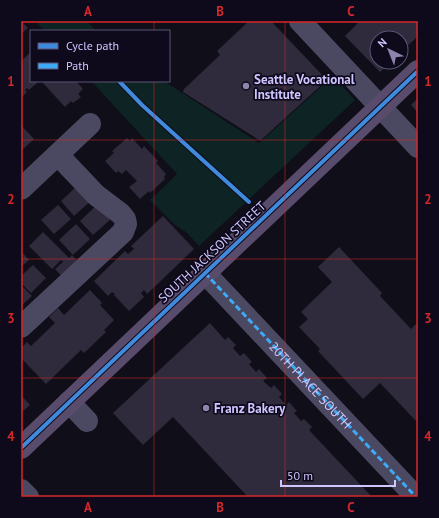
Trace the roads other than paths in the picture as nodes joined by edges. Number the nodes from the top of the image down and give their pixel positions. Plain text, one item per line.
1 (300, 21) edge
2 (418, 71) edge
3 (381, 106) junction
4 (90, 124) dead end
5 (418, 147) edge
6 (58, 155) junction
7 (21, 189) edge
8 (205, 272) junction
9 (21, 327) edge
10 (69, 402) junction
11 (87, 421) dead end
12 (21, 448) edge
13 (21, 490) edge
14 (28, 497) edge
15 (416, 497) edge

1 - 3 street
2 - 3 main road, SOUTH JACKSON STREET
3 - 5 street
3 - 8 main road, SOUTH JACKSON STREET
4 - 6 street
6 - 7 street
6 - 9 street
8 - 10 main road, SOUTH JACKSON STREET
8 - 15 street, 20TH PLACE SOUTH
10 - 11 street
10 - 12 main road, SOUTH JACKSON STREET
13 - 14 street

